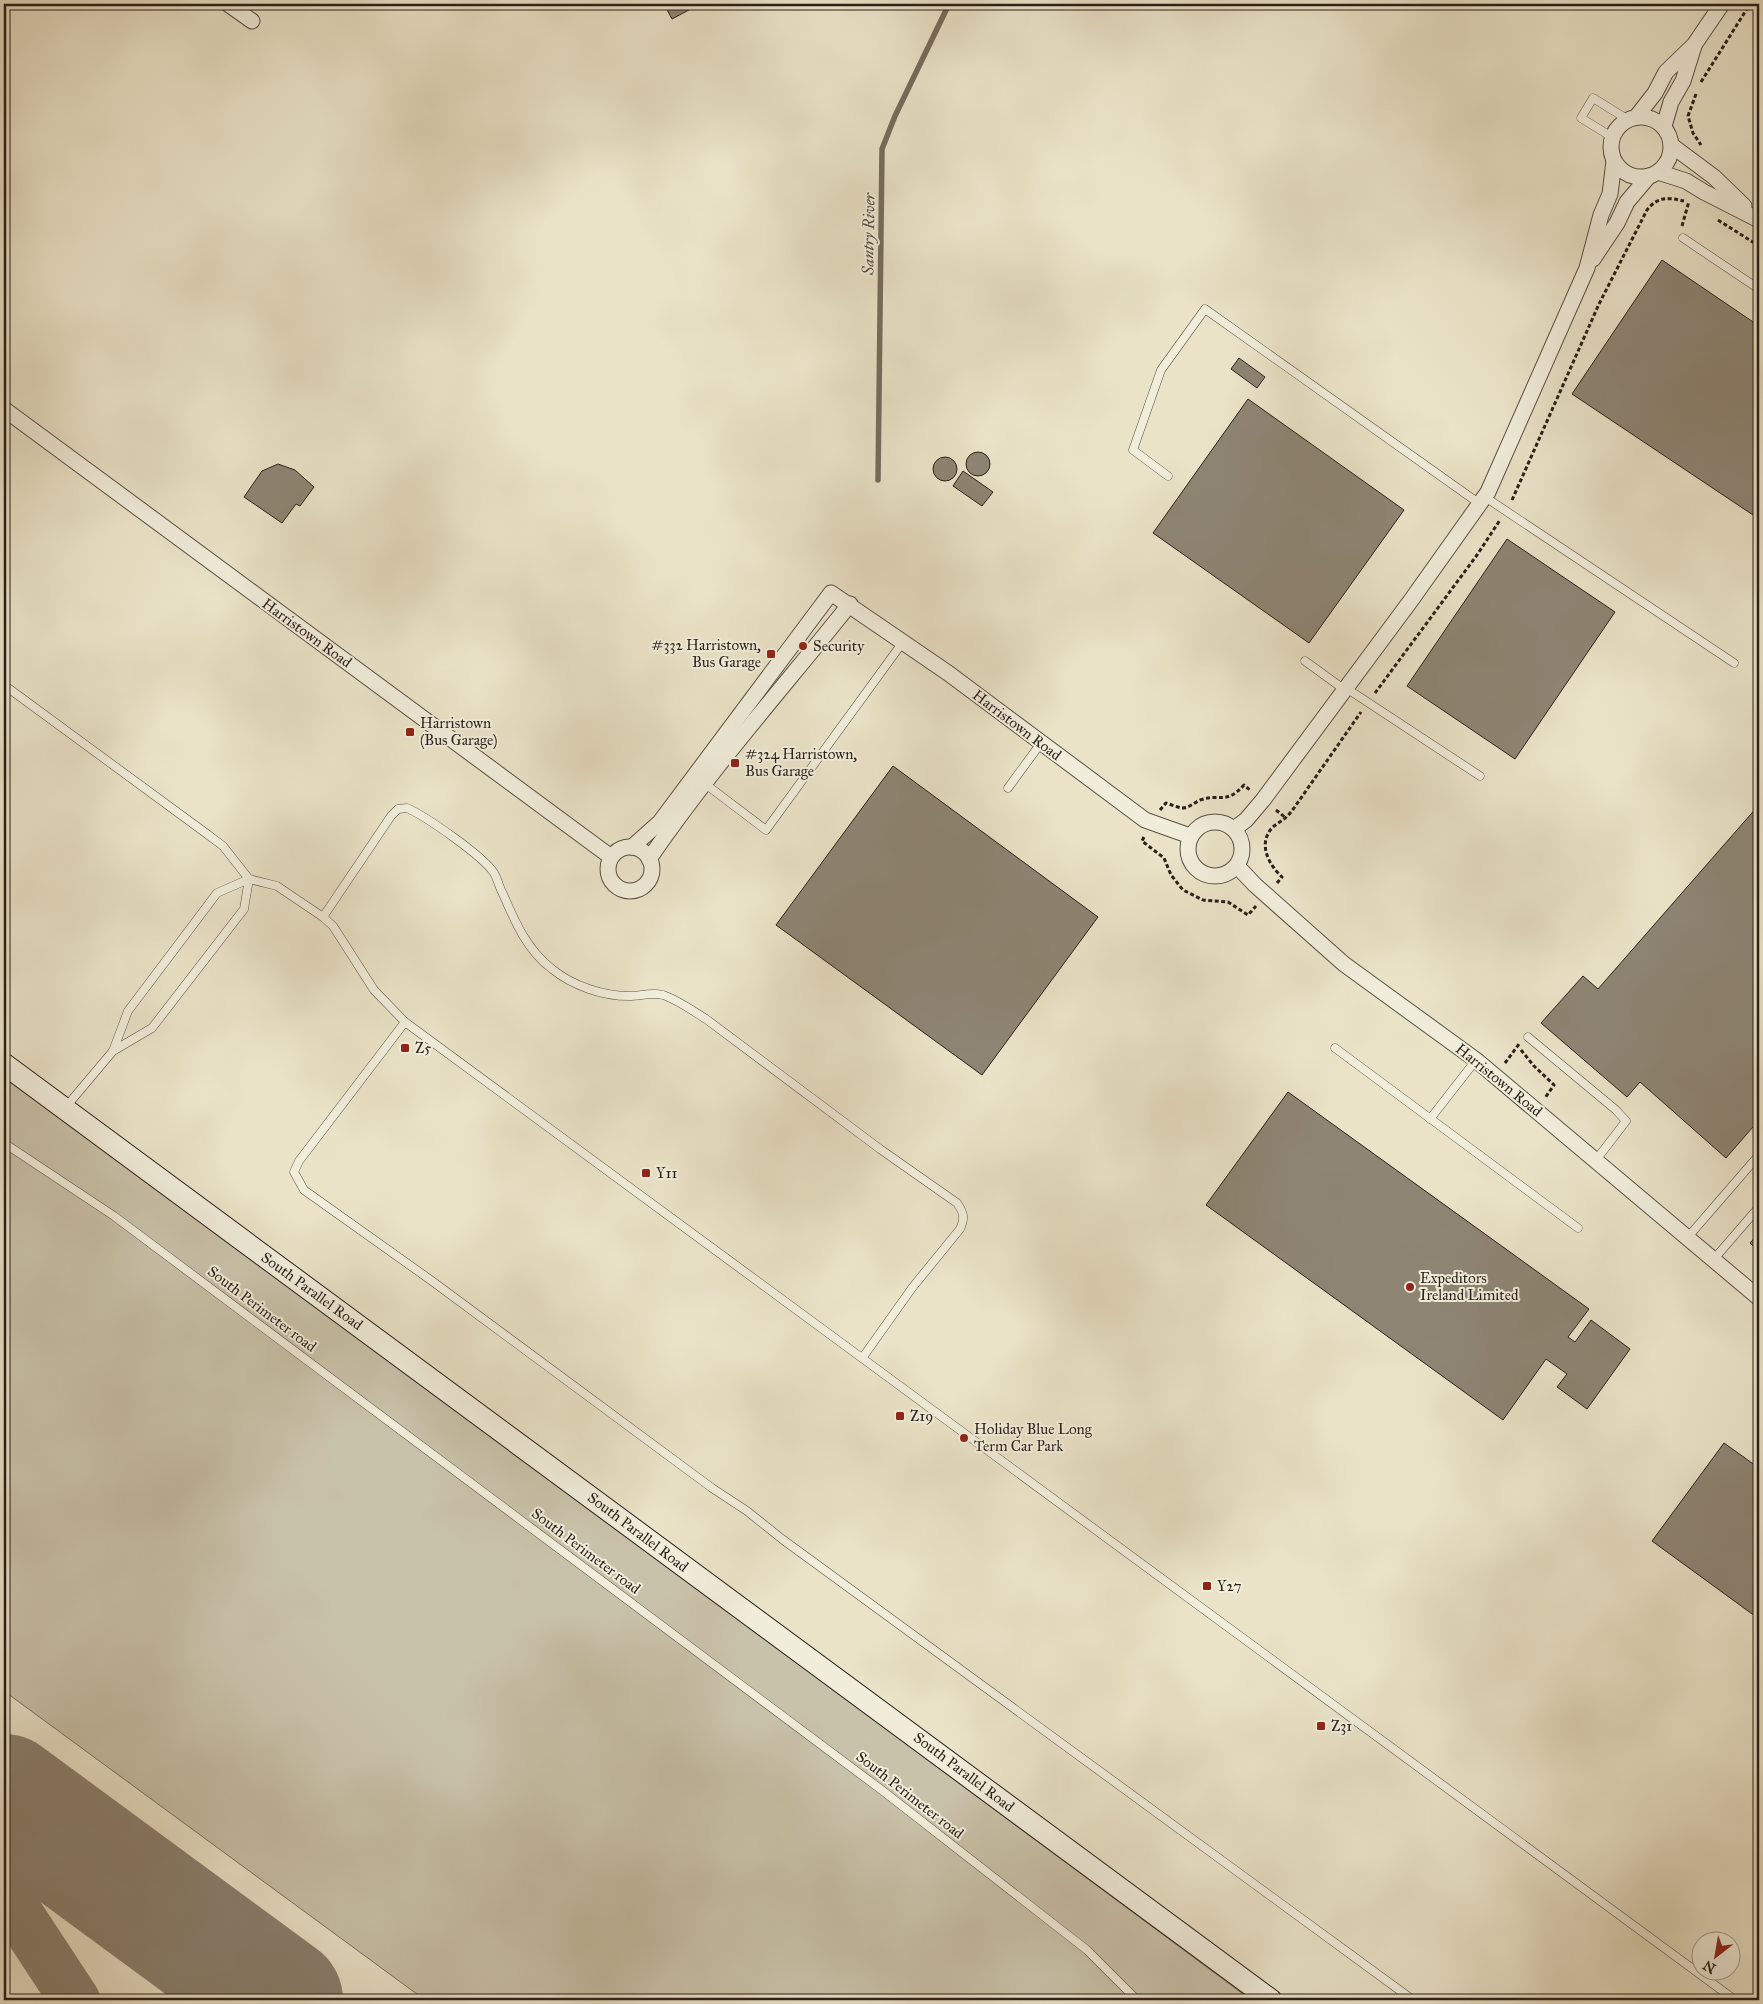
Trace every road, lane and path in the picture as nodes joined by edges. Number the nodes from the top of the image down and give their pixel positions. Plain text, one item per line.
1 (228, 4) edge
2 (1722, 4) edge
3 (1750, 4) edge
4 (252, 21) dead end
5 (1694, 45) junction
6 (1699, 85) dead end
7 (1694, 100) dead end
8 (1632, 118) junction
9 (1664, 126) junction
10 (1612, 137) junction
11 (1671, 145) junction
12 (1707, 150) dead end
13 (1614, 161) junction
14 (1654, 174) junction
15 (1688, 202) junction
16 (1693, 204) dead end
17 (1757, 218) edge
18 (1717, 219) dead end
19 (1684, 238) joint
20 (1759, 246) edge
21 (1586, 268) junction
22 (1759, 289) edge
23 (4, 409) edge
24 (1168, 476) dead end
25 (1483, 501) junction
26 (1512, 501) dead end
27 (1498, 521) dead end
28 (850, 604) junction
29 (903, 642) junction
30 (1305, 661) dead end
31 (1734, 663) dead end
32 (4, 685) edge
33 (1345, 689) junction
34 (1373, 696) dead end
35 (1363, 709) dead end
36 (1042, 743) junction
37 (1480, 776) dead end
38 (704, 784) junction
39 (1008, 788) dead end
40 (1250, 790) dead end
41 (1160, 810) dead end
42 (1276, 810) dead end
43 (1286, 818) junction
44 (1234, 829) junction
45 (1190, 836) junction
46 (1144, 837) dead end
47 (632, 847) junction
48 (611, 857) junction
49 (649, 859) junction
50 (1237, 866) junction
51 (249, 879) junction
52 (1276, 884) dead end
53 (1255, 907) dead end
54 (323, 917) junction
55 (405, 1022) junction
56 (1528, 1037) dead end
57 (1335, 1048) dead end
58 (1516, 1048) dead end
59 (113, 1051) junction
60 (1476, 1060) junction
61 (4, 1064) edge
62 (64, 1109) junction
63 (1536, 1110) junction
64 (1430, 1119) junction
65 (4, 1143) edge
66 (1759, 1155) edge
67 (1596, 1160) junction
68 (1759, 1207) edge
69 (1578, 1228) dead end
70 (1688, 1237) junction
71 (1714, 1259) junction
72 (1759, 1298) edge
73 (863, 1358) junction
74 (1137, 2000) edge
75 (1272, 2000) edge
76 (1413, 2000) edge
77 (1736, 2000) edge

1 - 4 street
2 - 5 street
3 - 6 path
5 - 8 street
5 - 9 street
7 - 12 path
8 - 9 street
8 - 10 street
8 - 10 lane
9 - 11 street
10 - 13 street
11 - 14 street
11 - 17 street
13 - 14 street
13 - 21 street
14 - 17 street
14 - 21 street
15 - 16 path
15 - 19 path
15 - 26 path
18 - 20 path
19 - 22 lane
21 - 25 street
23 - 48 street, Harristown Road
24 - 25 lane
25 - 31 lane
25 - 33 street
27 - 34 path
28 - 29 street, Harristown Road
28 - 38 street
28 - 47 street, Harristown Road
29 - 36 street, Harristown Road
29 - 38 lane
30 - 33 lane
32 - 51 lane
33 - 37 lane
33 - 44 street
35 - 43 path
36 - 39 lane
36 - 45 street, Harristown Road
38 - 49 street
40 - 41 path
42 - 43 path
43 - 52 path
44 - 45 street
44 - 50 street
45 - 50 street
46 - 53 path
47 - 48 street, Harristown Road
47 - 49 street
48 - 49 street
50 - 60 street, Harristown Road
51 - 54 lane
51 - 59 lane
51 - 59 lane
54 - 55 lane
54 - 73 lane
55 - 73 lane
55 - 76 lane
56 - 67 lane
57 - 64 lane
58 - 63 path
59 - 62 lane
60 - 63 street, Harristown Road
60 - 64 lane
61 - 62 main road, South Parallel Road
62 - 75 main road, South Parallel Road
63 - 67 street, Harristown Road
64 - 69 lane
65 - 74 lane, South Perimeter road
66 - 70 lane
67 - 70 street, Harristown Road
68 - 71 lane
70 - 71 street, Harristown Road
71 - 72 street, Harristown Road
73 - 77 lane

